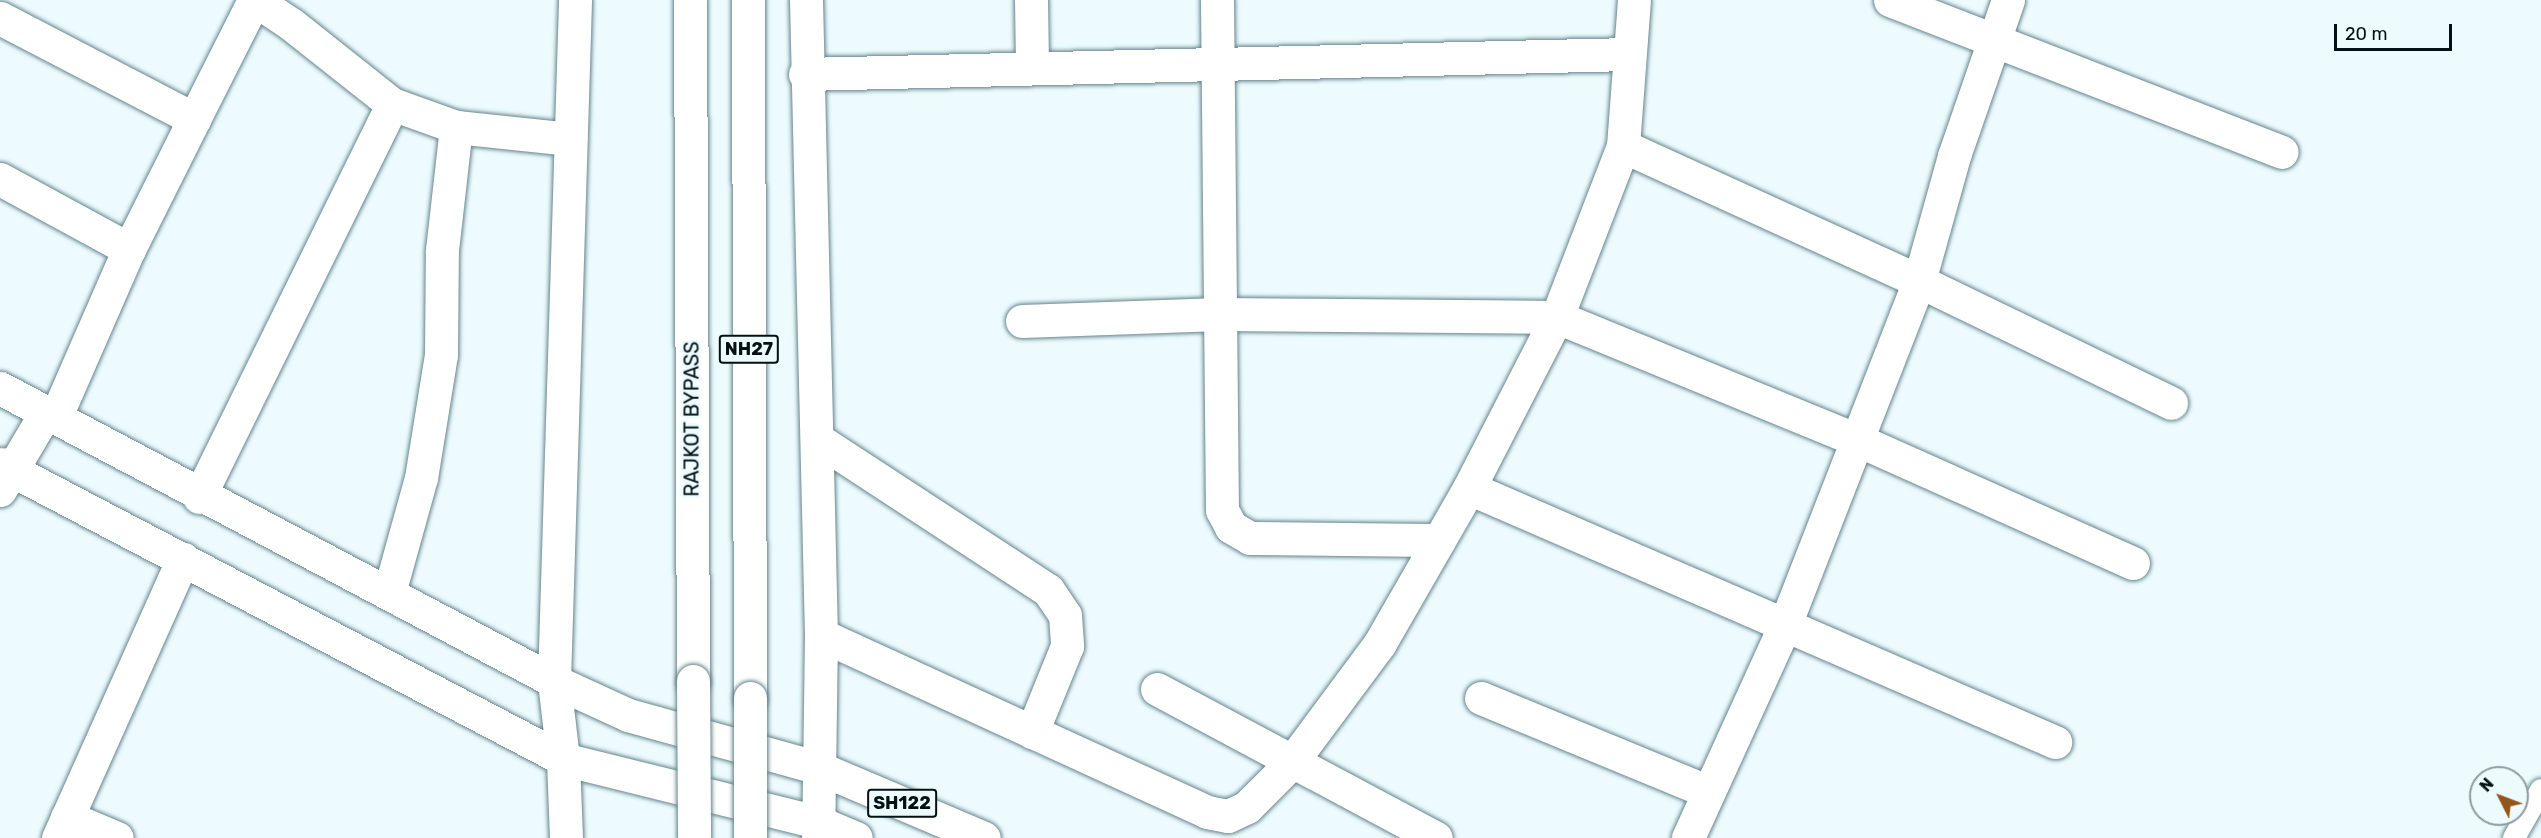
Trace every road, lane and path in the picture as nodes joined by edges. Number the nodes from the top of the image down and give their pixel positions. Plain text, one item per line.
1 (255, 0) edge
2 (574, 0) edge
3 (690, 0) edge
4 (748, 0) edge
5 (806, 0) edge
6 (1031, 0) edge
7 (1217, 0) edge
8 (1634, 0) edge
9 (1890, 0) edge
10 (2008, 0) edge
11 (0, 18) edge
12 (1994, 40) junction
13 (1629, 54) junction
14 (1217, 61) junction
15 (1032, 67) junction
16 (805, 74) junction
17 (392, 104) junction
18 (194, 119) junction
19 (456, 127) junction
20 (570, 139) junction
21 (1623, 146) junction
22 (2283, 152) dead end
23 (0, 179) edge
24 (129, 249) junction
25 (1919, 281) junction
26 (1220, 314) junction
27 (1557, 317) junction
28 (1022, 321) dead end
29 (0, 388) edge
30 (2171, 403) dead end
31 (51, 414) junction
32 (817, 439) junction
33 (1860, 441) junction
34 (4, 474) edge
35 (1469, 488) junction
36 (199, 496) junction
37 (1439, 540) junction
38 (183, 559) junction
39 (2133, 563) dead end
40 (389, 593) junction
41 (1784, 627) junction
42 (821, 635) junction
43 (554, 681) junction
44 (1157, 689) dead end
45 (1481, 698) dead end
46 (1032, 732) junction
47 (2055, 742) dead end
48 (563, 759) junction
49 (1291, 763) junction
50 (819, 768) junction
51 (2541, 790) edge
52 (1707, 791) junction
53 (62, 828) edge
54 (818, 830) edge
55 (117, 838) edge
56 (566, 838) edge
57 (694, 838) edge
58 (750, 838) edge
59 (856, 838) edge
60 (984, 838) edge
61 (1436, 838) edge
62 (1688, 838) edge
63 (2514, 838) edge

1 - 17 main road
1 - 18 main road
2 - 20 main road
3 - 57 main road, RAJKOT BYPASS / NH27, bridge
4 - 58 main road, NH27, bridge
5 - 16 main road
6 - 15 main road
7 - 14 main road
8 - 13 main road
9 - 12 main road
10 - 12 main road
11 - 18 main road
12 - 22 main road
12 - 25 main road
13 - 14 main road
13 - 21 main road
14 - 15 main road
14 - 26 main road
15 - 16 main road
16 - 32 main road
17 - 19 main road
17 - 36 main road
18 - 24 main road
19 - 20 main road
19 - 40 main road
20 - 43 main road
21 - 25 main road
21 - 27 main road
23 - 24 main road
24 - 31 main road
25 - 30 main road
25 - 33 main road
26 - 27 main road
26 - 28 main road
26 - 37 main road
27 - 33 main road
27 - 35 main road
29 - 31 main road
31 - 34 main road
31 - 36 main road
32 - 42 main road
32 - 46 main road
33 - 39 main road
33 - 41 main road
34 - 38 main road
35 - 37 main road
35 - 41 main road
36 - 40 main road
37 - 49 main road
38 - 48 main road
38 - 53 main road
40 - 43 main road
41 - 47 main road
41 - 52 main road
42 - 46 main road
42 - 50 main road
43 - 48 main road
43 - 50 main road
44 - 49 main road
45 - 52 main road
46 - 49 main road
48 - 54 main road
48 - 56 main road
49 - 61 main road
50 - 54 main road
50 - 60 main road, SH122
51 - 63 lane
52 - 62 main road
53 - 55 main road
54 - 59 main road, SH122

